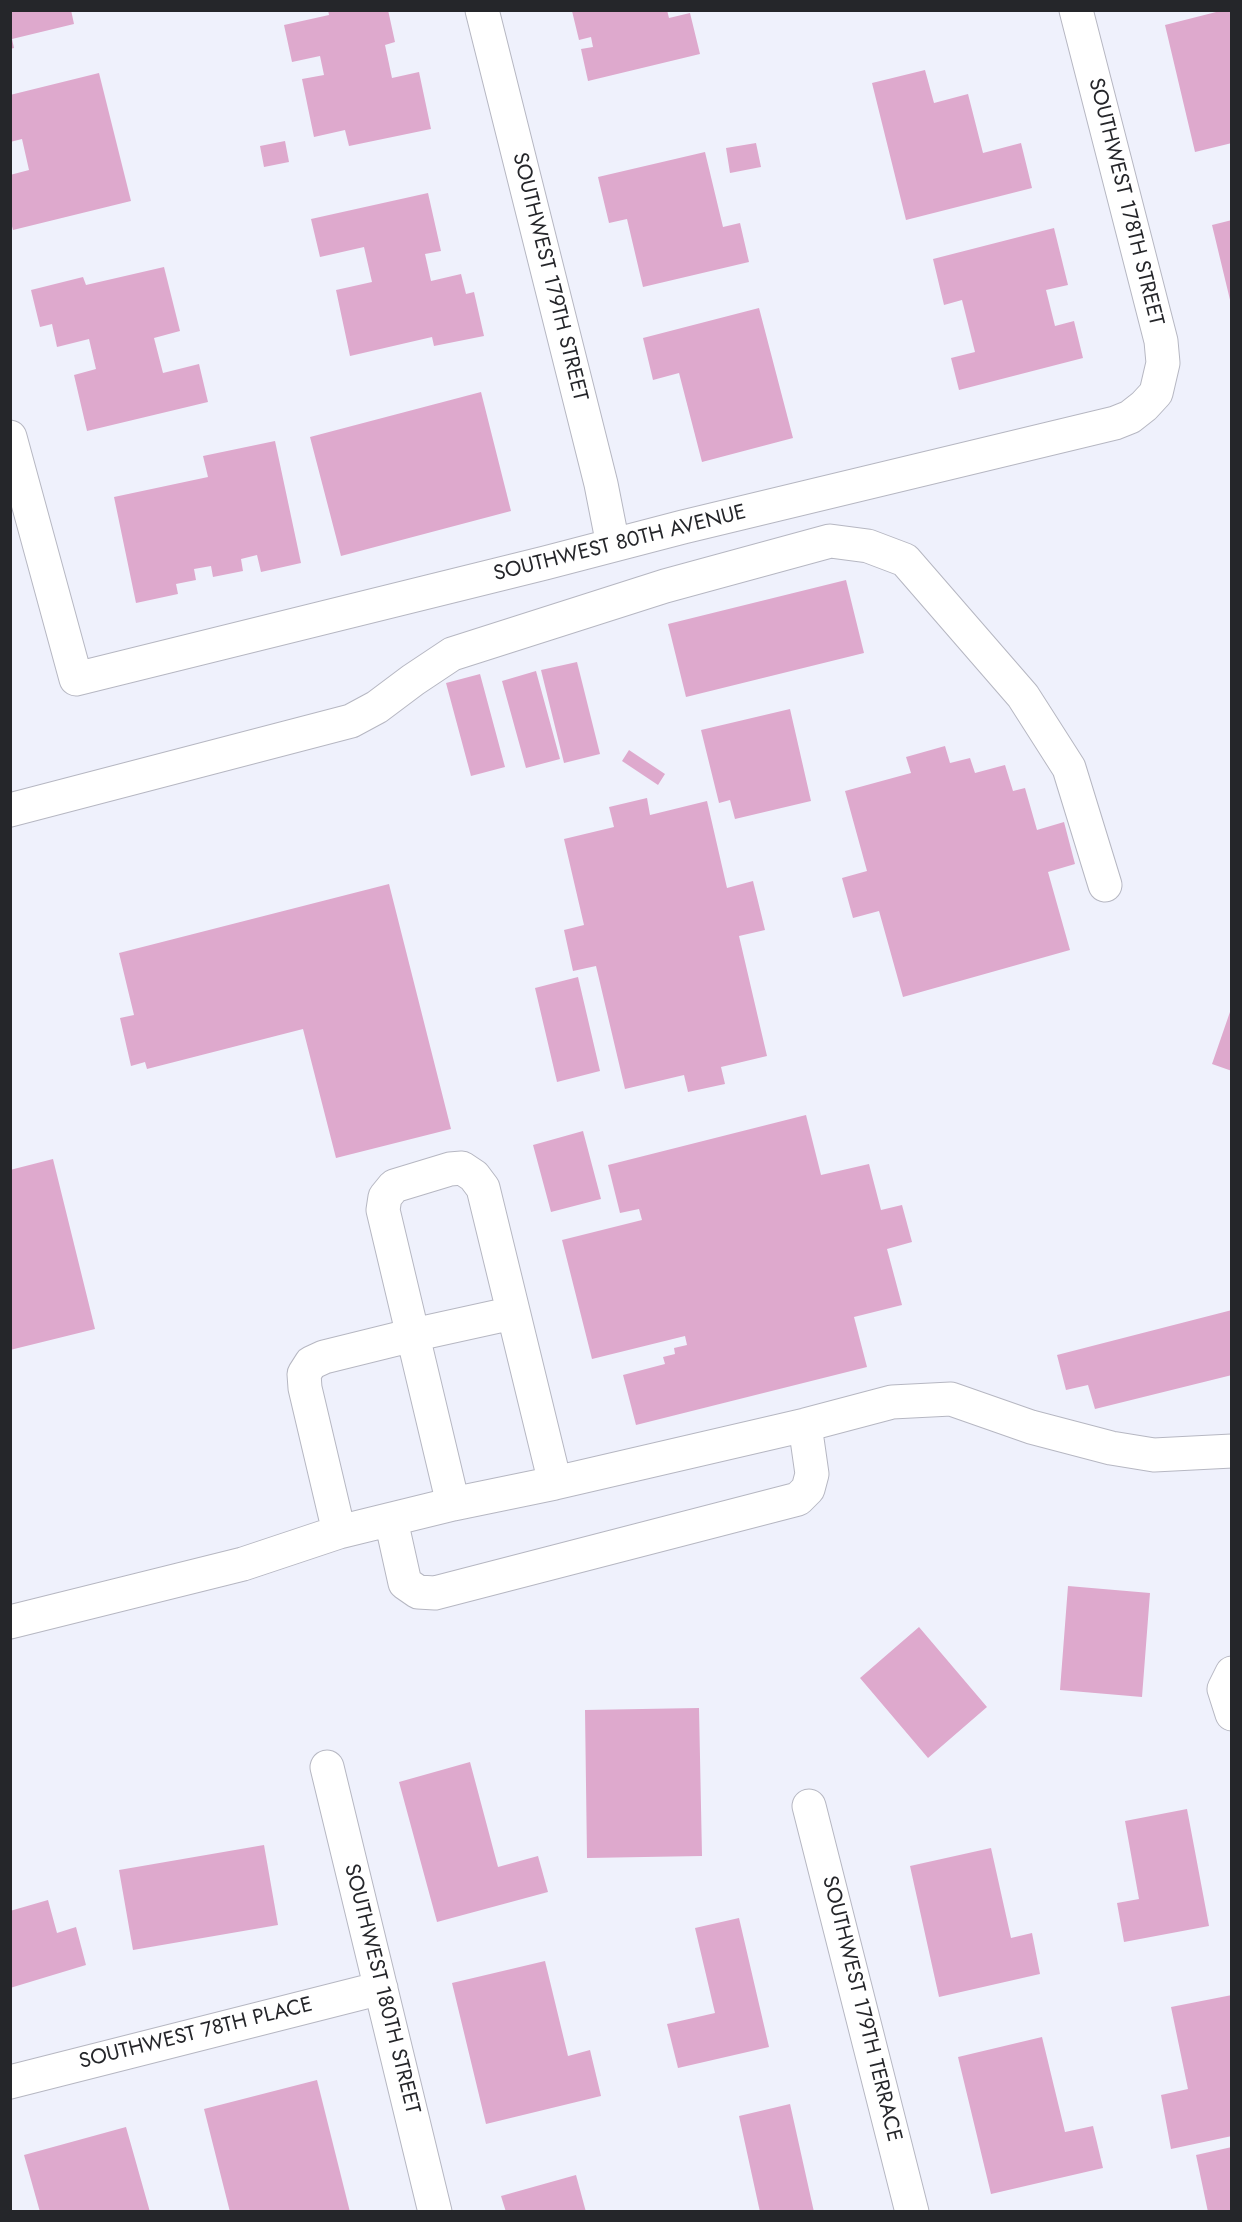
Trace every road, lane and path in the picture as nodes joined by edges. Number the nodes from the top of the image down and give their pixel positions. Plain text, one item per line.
1 (482, 10) edge
2 (1076, 10) edge
3 (1156, 393) joint
4 (10, 437) edge
5 (613, 545) junction
6 (10, 810) edge
7 (1105, 885) dead end
8 (513, 1313) junction
9 (413, 1335) junction
10 (805, 1425) junction
11 (1232, 1450) edge
12 (555, 1483) junction
13 (453, 1504) junction
14 (391, 1520) junction
15 (339, 1532) junction
16 (10, 1622) edge
17 (1232, 1672) edge
18 (1232, 1714) edge
19 (327, 1767) dead end
20 (809, 1806) dead end
21 (381, 1988) junction
22 (10, 2082) edge
23 (435, 2211) edge
24 (912, 2211) edge

1 - 5 street, SOUTHWEST 179TH STREET
2 - 3 street, SOUTHWEST 178TH STREET
3 - 5 street, SOUTHWEST 80TH AVENUE
4 - 5 street, SOUTHWEST 80TH AVENUE
6 - 7 street
8 - 9 street
8 - 9 street
8 - 12 street
9 - 13 street
9 - 15 street
10 - 11 street
10 - 12 street
10 - 14 street
12 - 13 street
13 - 14 street
14 - 15 street
15 - 16 street
17 - 18 street
19 - 21 street, SOUTHWEST 180TH STREET
20 - 24 street, SOUTHWEST 179TH TERRACE
21 - 22 street, SOUTHWEST 78TH PLACE
21 - 23 street, SOUTHWEST 180TH STREET

